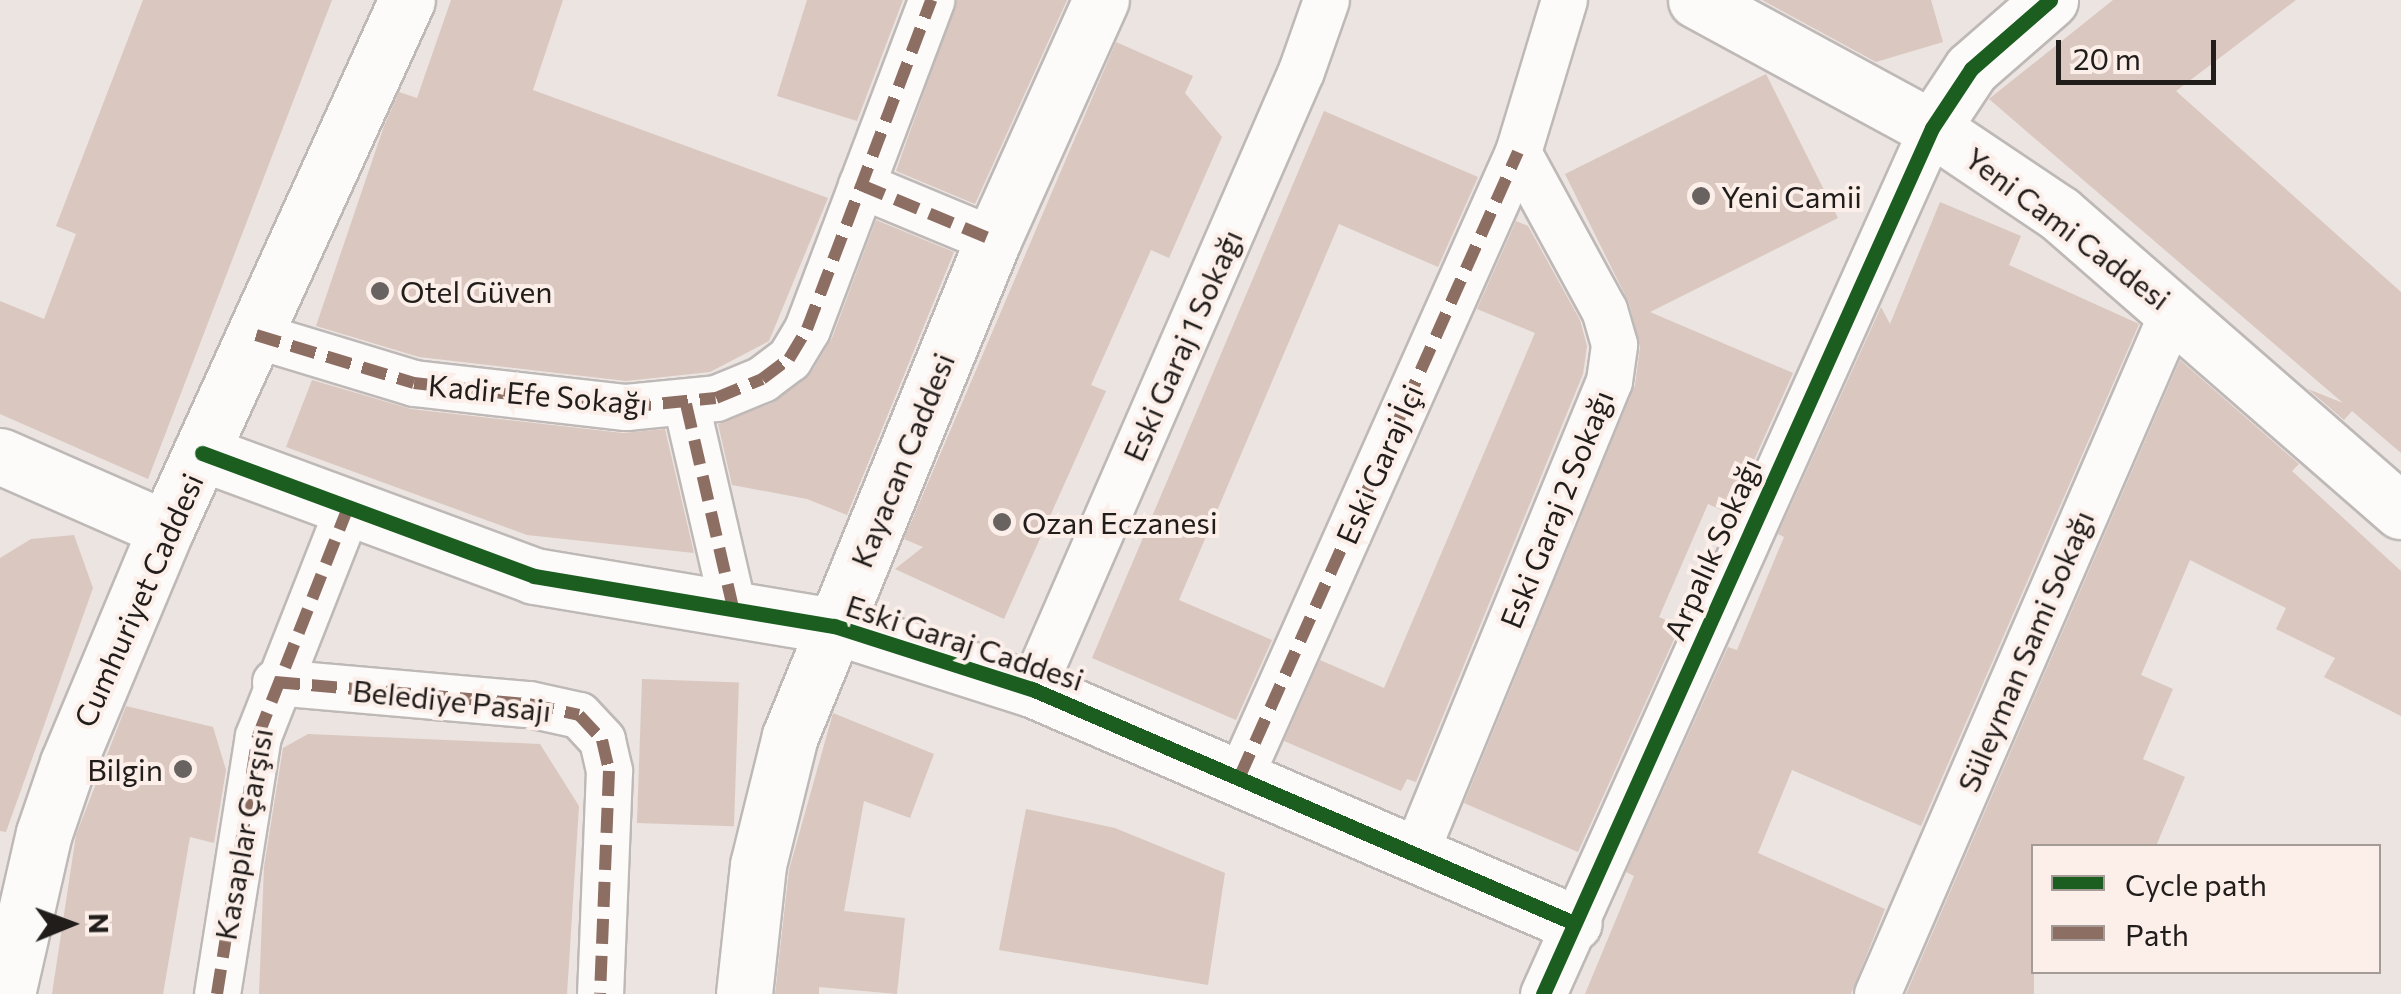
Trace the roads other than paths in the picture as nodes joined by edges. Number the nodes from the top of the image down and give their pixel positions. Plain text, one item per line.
1 (407, 0) edge
2 (931, 0) edge
3 (1102, 0) edge
4 (1326, 0) edge
5 (1564, 0) edge
6 (1696, 0) edge
7 (2050, 0) edge
8 (1932, 128) junction
9 (1518, 152) junction
10 (862, 185) junction
11 (994, 240) junction
12 (2174, 308) junction
13 (256, 336) junction
14 (686, 404) junction
15 (202, 453) junction
16 (0, 456) edge
17 (347, 510) junction
18 (2401, 511) edge
19 (166, 529) junction
20 (734, 612) junction
21 (834, 626) junction
22 (275, 682) junction
23 (1032, 688) junction
24 (1240, 776) junction
25 (1416, 850) junction
26 (1574, 923) junction
27 (6, 994) edge
28 (217, 994) edge
29 (600, 994) edge
30 (744, 994) edge
31 (1543, 994) edge
32 (1876, 994) edge

1 - 13 street, Cumhuriyet Caddesi
2 - 10 street, Kadir Efe Sokağı
3 - 11 street, Kayacan Caddesi
4 - 23 street, Eski Garaj 1 Sokağı
5 - 9 street
6 - 8 street, Yeni Cami Caddesi
7 - 8 street
8 - 12 street, Yeni Cami Caddesi
8 - 26 street, Arpalık Sokağı
9 - 24 street, Eski Garaj İçi
9 - 25 street, Eski Garaj 2 Sokağı
10 - 11 street
10 - 14 street, Kadir Efe Sokağı
11 - 21 street, Kayacan Caddesi
12 - 18 street, Yeni Cami Caddesi
12 - 32 street, Süleyman Sami Sokağı
13 - 14 street, Kadir Efe Sokağı
13 - 15 street, Cumhuriyet Caddesi
14 - 20 street
15 - 17 street, Eski Garaj Caddesi
15 - 19 street, Cumhuriyet Caddesi
16 - 19 street
17 - 20 street, Eski Garaj Caddesi
17 - 22 street, Kasaplar Çarşısı
19 - 27 street, Cumhuriyet Caddesi
20 - 21 street, Eski Garaj Caddesi
21 - 23 street, Eski Garaj Caddesi
21 - 30 street, Kayacan Caddesi
22 - 28 street, Kasaplar Çarşısı
22 - 29 street, Belediye Pasajı
23 - 24 street, Eski Garaj Caddesi
24 - 25 street, Eski Garaj Caddesi
25 - 26 street, Eski Garaj Caddesi
26 - 31 street, Arpalık Sokağı

